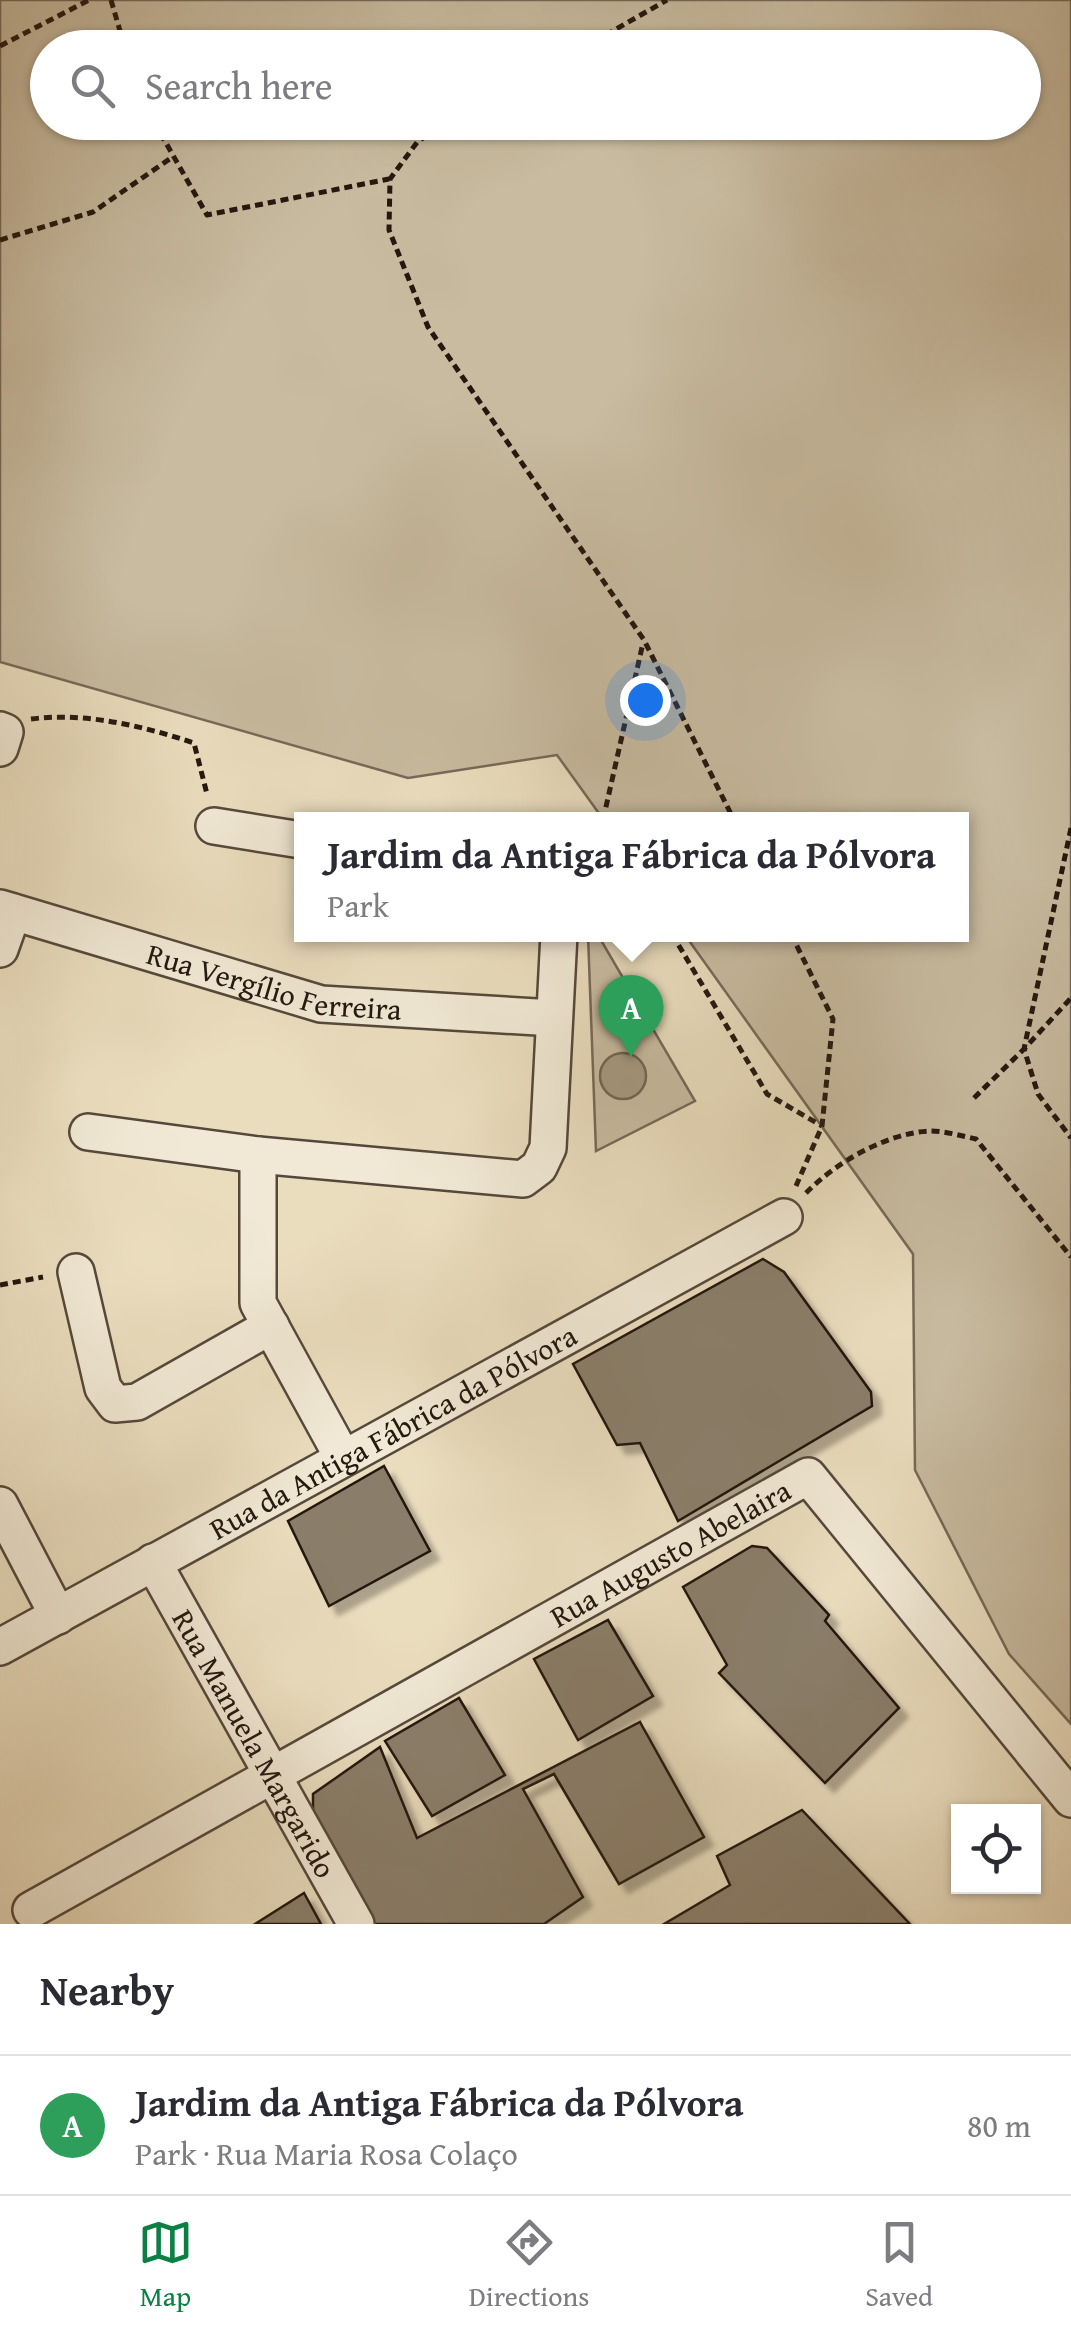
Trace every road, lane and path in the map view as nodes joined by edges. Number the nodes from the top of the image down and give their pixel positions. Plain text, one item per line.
1 (88, 0) edge
2 (111, 0) edge
3 (667, 0) edge
4 (30, 30) edge
5 (31, 30) edge
6 (120, 30) edge
7 (614, 30) edge
8 (0, 46) edge
9 (163, 140) edge
10 (418, 140) edge
11 (172, 157) junction
12 (390, 179) junction
13 (0, 240) edge
14 (644, 640) junction
15 (2, 737) edge
16 (605, 812) edge
17 (730, 812) edge
18 (214, 826) joint
19 (1071, 828) edge
20 (294, 839) edge
21 (6, 910) edge
22 (559, 942) edge
23 (677, 942) edge
24 (795, 942) edge
25 (0, 949) edge
26 (1071, 998) edge
27 (554, 1018) junction
28 (1024, 1049) junction
29 (974, 1098) dead end
30 (822, 1126) junction
31 (88, 1132) dead end
32 (1071, 1138) edge
33 (258, 1156) junction
34 (784, 1217) junction
35 (1071, 1257) edge
36 (76, 1272) joint
37 (0, 1285) edge
38 (270, 1326) junction
39 (343, 1458) junction
40 (0, 1505) edge
41 (153, 1562) junction
42 (58, 1616) junction
43 (0, 1647) edge
44 (274, 1775) junction
45 (1071, 1799) edge
46 (31, 1910) dead end
47 (356, 1924) edge

1 - 5 path
2 - 6 path
3 - 7 path
4 - 8 path
9 - 11 path
10 - 12 path
11 - 12 path
11 - 13 path
12 - 14 path
14 - 16 path
14 - 17 path
15 - 18 path
18 - 20 street
19 - 28 path
21 - 25 street
21 - 27 street, Rua Vergílio Ferreira
22 - 27 street
23 - 30 path
24 - 30 path
26 - 28 path
27 - 33 street
28 - 29 path
28 - 32 path
30 - 34 path
31 - 33 street
33 - 38 street
34 - 35 path
34 - 39 street, Rua da Antiga Fábrica da Pólvora
36 - 37 path
36 - 38 street
38 - 39 street
39 - 41 street, Rua da Antiga Fábrica da Pólvora
40 - 42 street
41 - 42 street, Rua da Antiga Fábrica da Pólvora
41 - 44 street, Rua Manuela Margarido
42 - 43 street, Rua da Antiga Fábrica da Pólvora
44 - 45 street, Rua Augusto Abelaira
44 - 46 street
44 - 47 street, Rua Manuela Margarido

